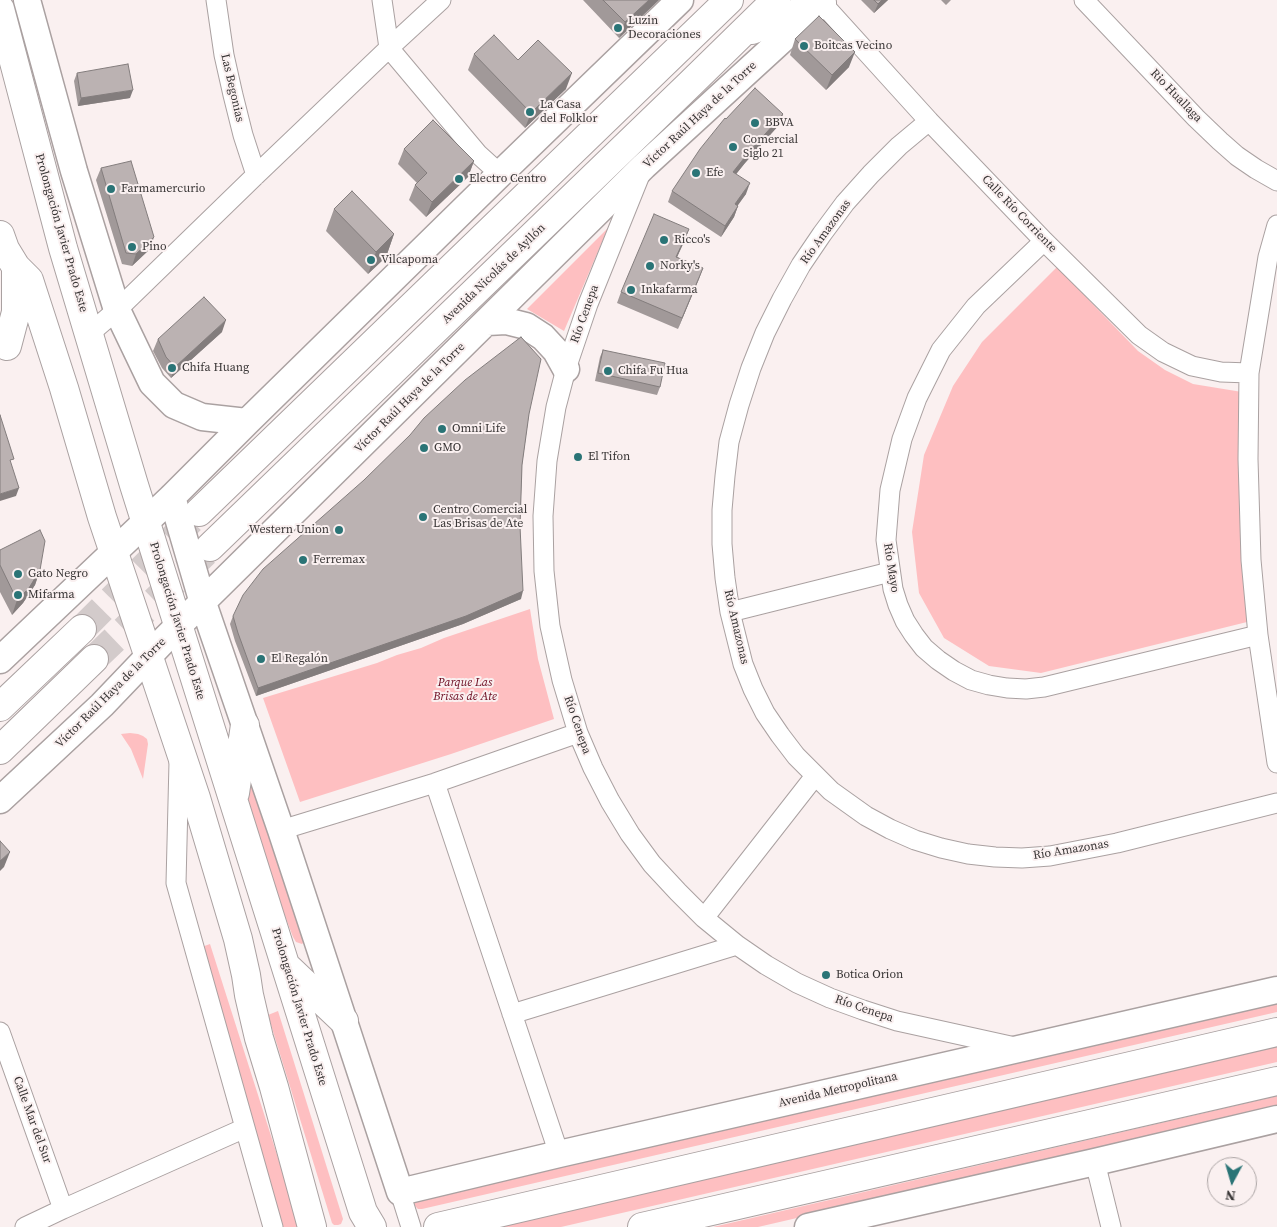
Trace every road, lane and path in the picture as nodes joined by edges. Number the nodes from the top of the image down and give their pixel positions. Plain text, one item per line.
1 (27, 0) edge
2 (216, 0) edge
3 (382, 0) edge
4 (441, 0) edge
5 (680, 0) edge
6 (776, 0) edge
7 (1084, 0) edge
8 (724, 2) edge
9 (823, 2) edge
10 (0, 9) edge
11 (741, 34) junction
12 (389, 48) junction
13 (0, 61) edge
14 (20, 84) junction
15 (929, 121) junction
16 (644, 166) junction
17 (500, 174) junction
18 (256, 175) junction
19 (1277, 181) edge
20 (1277, 226) edge
21 (0, 235) edge
22 (1044, 241) junction
23 (64, 248) junction
24 (22, 274) junction
25 (117, 310) junction
26 (487, 322) junction
27 (89, 334) junction
28 (3, 335) edge
29 (566, 369) junction
30 (1249, 373) junction
31 (101, 374) junction
32 (64, 388) junction
33 (247, 422) junction
34 (172, 497) junction
35 (199, 512) tunnel mouth
36 (146, 522) junction
37 (210, 547) tunnel mouth
38 (114, 552) junction
39 (890, 572) junction
40 (203, 603) junction
41 (730, 612) junction
42 (179, 626) junction
43 (82, 629) tunnel mouth
44 (1258, 635) junction
45 (150, 656) junction
46 (94, 659) tunnel mouth
47 (0, 660) edge
48 (0, 707) edge
49 (245, 725) junction
50 (578, 733) junction
51 (180, 746) junction
52 (0, 750) edge
53 (1277, 764) edge
54 (814, 776) junction
55 (435, 783) junction
56 (0, 800) edge
57 (234, 802) junction
58 (1277, 803) edge
59 (281, 830) junction
60 (704, 918) junction
61 (737, 945) junction
62 (286, 966) junction
63 (1277, 990) edge
64 (512, 1014) junction
65 (344, 1021) junction
66 (0, 1032) edge
67 (1277, 1032) edge
68 (1019, 1048) junction
69 (1277, 1081) edge
70 (1277, 1119) edge
71 (246, 1128) junction
72 (559, 1154) junction
73 (1095, 1162) junction
74 (400, 1192) junction
75 (63, 1209) junction
76 (25, 1227) edge
77 (274, 1227) edge
78 (312, 1227) edge
79 (372, 1227) edge
80 (411, 1227) edge
81 (438, 1227) edge
82 (642, 1227) edge
83 (808, 1227) edge
84 (1111, 1227) edge

1 - 25 street
2 - 18 street, Las Begonias
3 - 12 street
4 - 12 street
5 - 17 street
6 - 11 main road, Avenida Nicolás de Ayllón
7 - 19 street, Rio Huallaga
8 - 35 main road
9 - 11 main road
9 - 15 street, Calle Río Corriente
9 - 16 street, Víctor Raúl Haya de la Torre
10 - 14 main road, Prolongación Javier Prado Este
11 - 37 main road, Avenida Nicolás de Ayllón
12 - 17 street
12 - 18 street
13 - 14 main road
14 - 23 main road, Prolongación Javier Prado Este
15 - 22 street, Calle Río Corriente
15 - 41 street, Río Amazonas
16 - 26 street, Víctor Raúl Haya de la Torre
16 - 29 street, Río Cenepa
17 - 33 street
18 - 25 street
20 - 30 street
21 - 24 main road
22 - 30 street, Calle Río Corriente
22 - 39 street, Río Mayo
23 - 24 main road
23 - 27 main road, Prolongación Javier Prado Este
24 - 28 main road
24 - 32 main road
25 - 27 street
25 - 33 street
26 - 29 street
26 - 40 street, Víctor Raúl Haya de la Torre
27 - 31 main road, Prolongación Javier Prado Este
29 - 50 street, Río Cenepa
30 - 44 street
31 - 32 main road
31 - 36 main road, Prolongación Javier Prado Este
32 - 38 main road
33 - 34 street
34 - 36 street
34 - 40 street
36 - 38 street
36 - 42 main road, Prolongación Javier Prado Este
38 - 45 main road
38 - 47 street
39 - 41 street
39 - 44 street, Río Mayo
40 - 42 street, Víctor Raúl Haya de la Torre
40 - 49 street
41 - 54 street, Río Amazonas
42 - 45 street, Víctor Raúl Haya de la Torre
42 - 57 main road, Prolongación Javier Prado Este
43 - 48 main road
44 - 53 street
45 - 51 main road
45 - 56 street, Víctor Raúl Haya de la Torre
46 - 52 main road
49 - 57 main road
49 - 59 street
50 - 55 street
50 - 60 street, Río Cenepa
51 - 71 street
51 - 78 main road
54 - 58 street, Río Amazonas
54 - 60 street
55 - 59 street
55 - 64 street
57 - 62 main road, Prolongación Javier Prado Este
59 - 65 street
60 - 61 street, Río Cenepa
61 - 64 street
61 - 68 street, Río Cenepa
62 - 65 main road
62 - 79 main road, Prolongación Javier Prado Este
63 - 68 street, Avenida Metropolitana
64 - 72 street
65 - 74 street
66 - 75 street, Calle Mar del Sur
67 - 81 main road
68 - 72 street, Avenida Metropolitana
69 - 82 main road
70 - 73 street
71 - 75 street
71 - 77 street
72 - 74 street, Avenida Metropolitana
73 - 83 street
73 - 84 street
74 - 80 street
75 - 76 street

